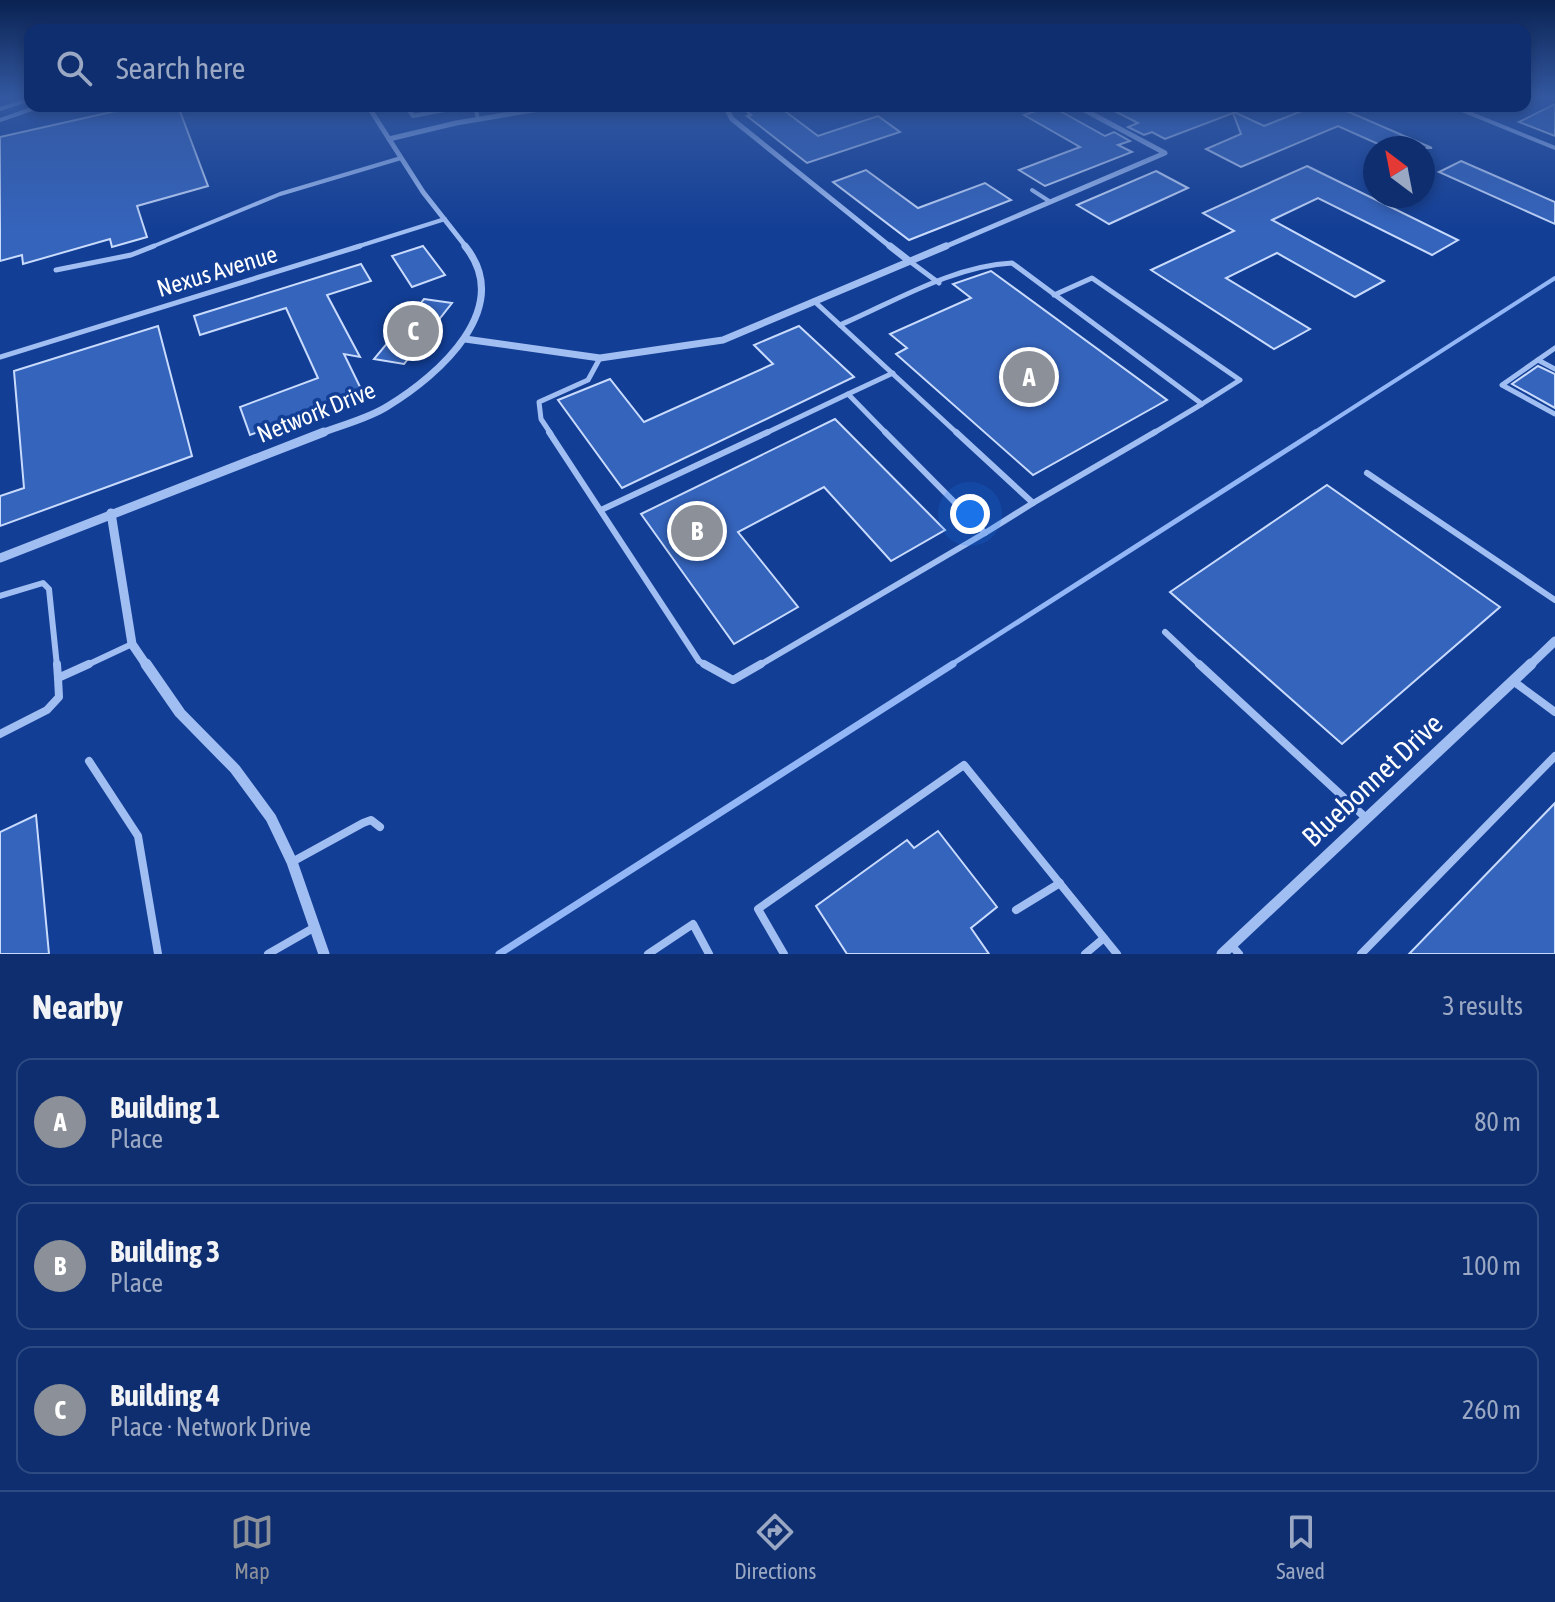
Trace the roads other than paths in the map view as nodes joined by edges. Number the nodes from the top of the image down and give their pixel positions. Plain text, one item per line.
1 (391, 142) edge
2 (760, 142) edge
3 (1144, 142) edge
4 (401, 158) junction
5 (1032, 190) dead end
6 (1049, 201) junction
7 (445, 219) junction
8 (908, 260) junction
9 (56, 270) dead end
10 (939, 283) junction
11 (1054, 295) junction
12 (814, 301) junction
13 (840, 325) junction
14 (465, 339) junction
15 (1555, 348) edge
16 (0, 357) edge
17 (600, 358) junction
18 (1538, 360) junction
19 (1555, 369) edge
20 (893, 373) junction
21 (848, 394) junction
22 (1202, 404) junction
23 (1555, 414) edge
24 (1367, 473) dead end
25 (1033, 503) junction
26 (601, 510) junction
27 (111, 513) junction
28 (985, 533) junction
29 (0, 558) edge
30 (0, 596) edge
31 (1555, 600) edge
32 (1165, 632) dead end
33 (1555, 641) edge
34 (132, 644) junction
35 (58, 678) junction
36 (1512, 680) junction
37 (1555, 712) edge
38 (0, 734) edge
39 (1555, 756) edge
40 (89, 761) dead end
41 (1366, 818) junction
42 (380, 827) dead end
43 (292, 862) junction
44 (1060, 883) junction
45 (1016, 910) dead end
46 (315, 927) junction
47 (1104, 938) junction
48 (1235, 950) edge
49 (158, 954) edge
50 (268, 954) edge
51 (324, 954) edge
52 (648, 954) edge
53 (709, 954) edge
54 (784, 954) edge
55 (1085, 954) edge
56 (1117, 954) edge
57 (1222, 954) edge
58 (1361, 954) edge

1 - 4 street, Network Drive
2 - 8 street
3 - 6 street
4 - 7 street, Network Drive
4 - 9 lane
5 - 6 lane
6 - 8 street
7 - 14 street, Network Drive
7 - 16 lane, Nexus Avenue
8 - 10 lane
8 - 12 street
10 - 11 lane
10 - 13 lane
11 - 22 lane
11 - 22 lane
12 - 13 lane
12 - 17 street
13 - 20 lane
14 - 17 street
14 - 27 street, Network Drive
15 - 18 lane
17 - 26 lane
18 - 19 lane
18 - 23 lane
20 - 21 lane
20 - 25 lane
21 - 26 lane
21 - 28 lane
22 - 25 lane
24 - 31 lane
25 - 28 lane
26 - 28 lane
27 - 29 street, Network Drive
27 - 34 street
30 - 35 lane
32 - 41 lane
33 - 36 street, Bluebonnet Drive
34 - 35 lane
34 - 43 street
35 - 38 lane
36 - 37 lane
36 - 41 street, Bluebonnet Drive
39 - 58 lane
40 - 49 lane
41 - 48 street, Bluebonnet Drive
42 - 43 lane
43 - 46 street
44 - 45 lane
44 - 47 lane
44 - 54 lane
46 - 50 lane
46 - 51 street
47 - 55 lane
47 - 56 lane
48 - 57 street, Bluebonnet Drive
52 - 53 lane

